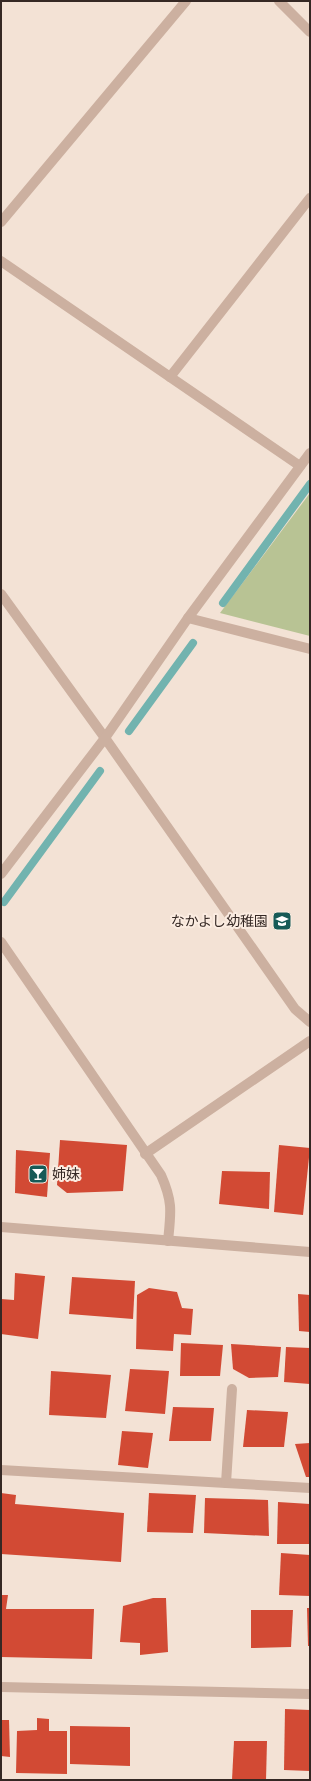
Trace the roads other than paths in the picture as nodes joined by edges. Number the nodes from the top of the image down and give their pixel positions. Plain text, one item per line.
1 (186, 1) edge
2 (279, 1) edge
3 (310, 32) edge
4 (310, 198) edge
5 (1, 222) edge
6 (1, 261) edge
7 (170, 377) junction
8 (310, 453) edge
9 (300, 466) junction
10 (1, 594) edge
11 (188, 618) junction
12 (310, 649) edge
13 (105, 738) junction
14 (1, 874) edge
15 (1, 942) edge
16 (310, 1022) edge
17 (310, 1041) edge
18 (146, 1154) junction
19 (1, 1227) edge
20 (168, 1241) junction
21 (310, 1252) edge
22 (232, 1389) dead end
23 (1, 1470) edge
24 (226, 1483) junction
25 (310, 1488) edge
26 (1, 1687) edge
27 (310, 1694) edge

1 - 5 street
2 - 3 street
4 - 7 street
6 - 7 street
7 - 9 street
8 - 9 street
9 - 11 street
10 - 13 street
11 - 12 street
11 - 13 street
13 - 14 street
13 - 16 street
15 - 18 street
17 - 18 street
18 - 20 street
19 - 20 street
20 - 21 street
22 - 24 street
23 - 24 street
24 - 25 street
26 - 27 street

